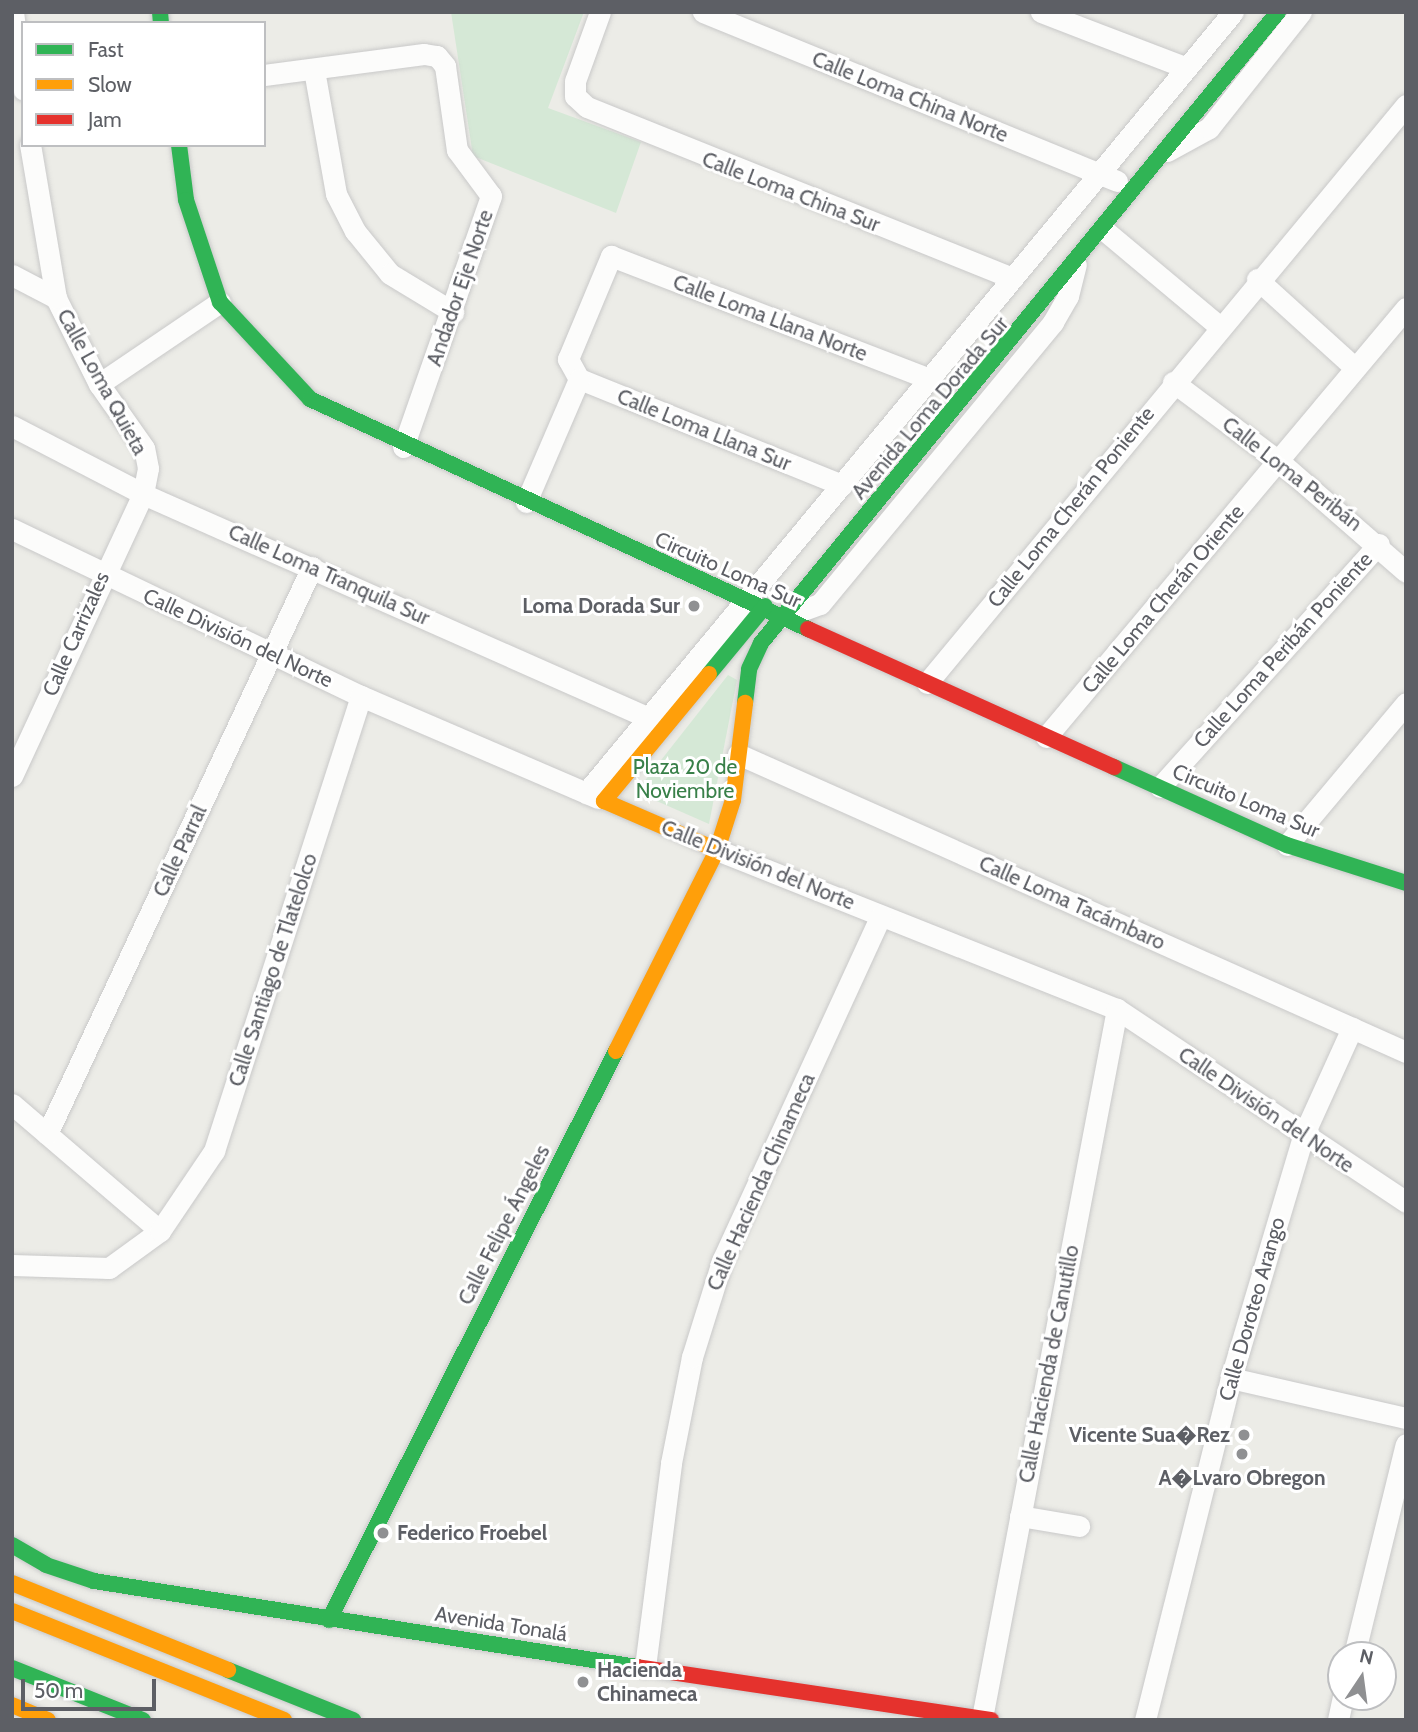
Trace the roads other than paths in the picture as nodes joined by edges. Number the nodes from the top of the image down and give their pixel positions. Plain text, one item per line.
1 (600, 12) edge
2 (703, 12) edge
3 (1041, 12) edge
4 (1234, 12) edge
5 (1252, 12) edge
6 (1278, 12) edge
7 (1301, 12) edge
8 (13, 13) edge
9 (1187, 68) junction
10 (314, 70) junction
11 (21, 74) edge
12 (266, 75) edge
13 (1406, 105) edge
14 (30, 147) edge
15 (179, 147) edge
16 (1167, 151) junction
17 (1108, 177) junction
18 (1079, 228) junction
19 (1100, 236) junction
20 (1076, 265) joint
21 (12, 275) edge
22 (1013, 278) junction
23 (1257, 279) junction
24 (56, 298) junction
25 (220, 302) junction
26 (1406, 308) edge
27 (453, 313) junction
28 (1221, 324) junction
29 (1355, 368) junction
30 (575, 374) junction
31 (929, 379) junction
32 (1173, 382) junction
33 (99, 384) junction
34 (921, 418) dead end
35 (12, 426) edge
36 (403, 447) junction
37 (1280, 461) junction
38 (851, 493) junction
39 (143, 494) junction
40 (526, 502) junction
41 (12, 529) edge
42 (1379, 544) junction
43 (312, 567) junction
44 (1406, 572) edge
45 (102, 575) junction
46 (780, 587) dead end
47 (764, 609) junction
48 (272, 655) junction
49 (927, 683) junction
50 (361, 696) junction
51 (1406, 703) edge
52 (649, 718) junction
53 (1046, 737) junction
54 (738, 754) junction
55 (12, 776) edge
56 (1160, 788) junction
57 (595, 797) junction
58 (1287, 845) junction
59 (717, 850) junction
60 (1406, 883) edge
61 (881, 916) junction
62 (1117, 1009) junction
63 (1352, 1028) junction
64 (1406, 1052) edge
65 (12, 1104) edge
66 (47, 1134) junction
67 (1303, 1136) junction
68 (1406, 1202) edge
69 (160, 1231) junction
70 (12, 1265) edge
71 (1231, 1378) junction
72 (1406, 1418) edge
73 (1406, 1444) edge
74 (1020, 1516) junction
75 (1079, 1526) dead end
76 (12, 1545) edge
77 (12, 1583) edge
78 (12, 1611) edge
79 (329, 1620) junction
80 (1357, 1641) edge
81 (645, 1667) junction
82 (12, 1668) edge
83 (12, 1705) edge
84 (986, 1719) edge
85 (48, 1720) edge
86 (143, 1720) edge
87 (284, 1720) edge
88 (353, 1720) edge
89 (1146, 1720) edge

1 - 22 street, Calle Loma China Sur
2 - 17 street, Calle Loma China Norte
3 - 9 street
4 - 9 street, Avenida Loma Dorada Sur
5 - 17 main road, Avenida Loma Dorada Sur
6 - 16 main road, Avenida Loma Dorada Sur
7 - 16 street, Avenida Loma Dorada Sur
8 - 11 street
9 - 17 street, Avenida Loma Dorada Sur
10 - 12 street
10 - 27 street
10 - 27 street, Andador Eje Norte
13 - 23 street, Calle Loma Cherán Poniente
14 - 24 street, Calle Loma Quieta
15 - 25 main road, Circuito Loma Sur
16 - 19 main road, Avenida Loma Dorada Sur
17 - 18 main road, Avenida Loma Dorada Sur
17 - 22 street, Avenida Loma Dorada Sur
18 - 19 main road
18 - 34 main road, Avenida Loma Dorada Sur
19 - 20 main road, Avenida Loma Dorada Sur
19 - 28 street
20 - 47 street, Avenida Loma Dorada Sur
21 - 24 street
22 - 31 street, Avenida Loma Dorada Sur
23 - 28 street, Calle Loma Cherán Poniente
23 - 29 street
24 - 33 street, Calle Loma Quieta
25 - 33 street
25 - 36 main road, Circuito Loma Sur
26 - 29 street, Calle Loma Cherán Oriente
27 - 36 street, Andador Eje Norte
28 - 32 street, Calle Loma Cherán Poniente
29 - 37 street, Calle Loma Cherán Oriente
30 - 31 street, Calle Loma Llana Norte
30 - 38 street, Calle Loma Llana Sur
30 - 40 street
31 - 38 street, Avenida Loma Dorada Sur
32 - 37 street, Calle Loma Peribán
32 - 49 street, Calle Loma Cherán Poniente
33 - 39 street, Calle Loma Quieta
35 - 39 street, Calle Loma Tranquila Sur
36 - 40 main road, Circuito Loma Sur
37 - 42 street, Calle Loma Peribán
37 - 53 street, Calle Loma Cherán Oriente
38 - 47 street, Avenida Loma Dorada Sur
39 - 43 street, Calle Loma Tranquila Sur
39 - 45 street, Calle Carrizales
40 - 47 main road, Circuito Loma Sur
41 - 45 street, Calle División del Norte
42 - 44 street, Calle Loma Peribán
42 - 56 street, Calle Loma Peribán Poniente
43 - 48 street, Calle Parral
43 - 52 street, Calle Loma Tranquila Sur
45 - 48 street, Calle División del Norte
45 - 55 street, Calle Carrizales
46 - 47 main road, Avenida Loma Dorada Sur
47 - 49 main road, Circuito Loma Sur
47 - 52 street, Avenida Loma Dorada Sur
47 - 54 main road, Avenida Loma Dorada Sur
47 - 57 main road, Avenida Loma Dorada Sur
48 - 50 street, Calle División del Norte
48 - 66 street, Calle Parral
49 - 53 main road, Circuito Loma Sur
50 - 57 street, Calle División del Norte
50 - 69 street, Calle Santiago de Tlatelolco
51 - 58 street
52 - 57 street, Avenida Loma Dorada Sur
53 - 56 main road, Circuito Loma Sur
54 - 59 main road, Avenida Loma Dorada Sur
54 - 63 street, Calle Loma Tacámbaro
56 - 58 main road, Circuito Loma Sur
57 - 59 main road, Calle División del Norte
58 - 60 main road, Circuito Loma Sur
59 - 61 street, Calle División del Norte
59 - 79 main road, Calle Felipe Ángeles
61 - 62 street, Calle División del Norte
61 - 81 street, Calle Hacienda Chinameca
62 - 67 street, Calle División del Norte
62 - 74 street, Calle Hacienda de Canutillo
63 - 64 street, Calle Loma Tacámbaro
63 - 67 street, Calle Doroteo Arango
65 - 66 street
66 - 69 street
67 - 68 street, Calle División del Norte
67 - 71 street, Calle Doroteo Arango
69 - 70 street
71 - 72 street
71 - 89 street, Calle Doroteo Arango
73 - 80 street
74 - 75 street
74 - 84 street, Calle Hacienda de Canutillo
76 - 79 main road, Avenida Tonalá
77 - 88 main road
78 - 87 main road
79 - 81 main road, Avenida Tonalá
81 - 84 main road, Avenida Tonalá
82 - 86 main road
83 - 85 main road

